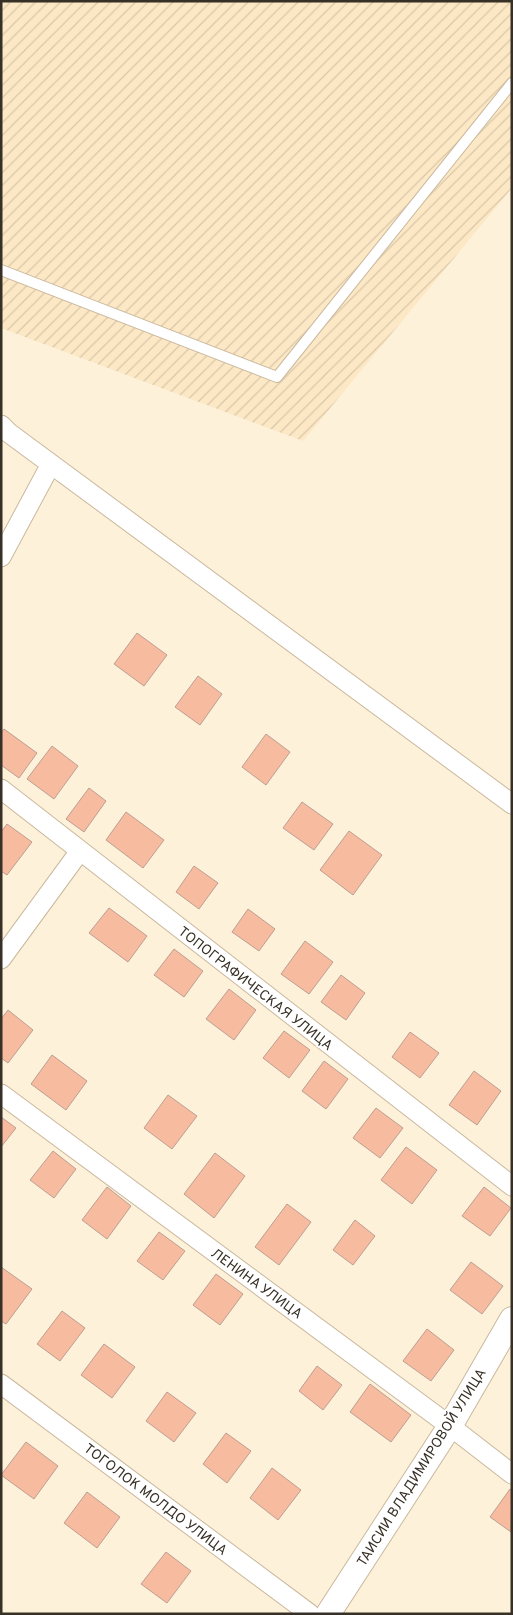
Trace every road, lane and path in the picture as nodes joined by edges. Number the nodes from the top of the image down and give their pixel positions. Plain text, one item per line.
1 (512, 83) edge
2 (1, 270) edge
3 (1, 425) edge
4 (51, 464) junction
5 (1, 557) edge
6 (1, 789) edge
7 (512, 804) edge
8 (80, 851) junction
9 (1, 959) edge
10 (1, 1094) edge
11 (512, 1186) edge
12 (512, 1319) edge
13 (1, 1384) edge
14 (450, 1426) junction
15 (512, 1474) edge
16 (310, 1614) edge
17 (328, 1614) edge

1 - 2 lane
3 - 4 street
4 - 5 street
4 - 7 street
6 - 8 street, ТОПОГРАФИЧЕСКАЯ УЛИЦА
8 - 9 street
8 - 11 street, ТОПОГРАФИЧЕСКАЯ УЛИЦА
10 - 14 street, ЛЕНИНА УЛИЦА
12 - 14 street, ТАИСИИ ВЛАДИМИРОВОЙ УЛИЦА
13 - 16 street, ТОГОЛОК МОЛДО УЛИЦА
14 - 15 street, ЛЕНИНА УЛИЦА
14 - 17 street, ТАИСИИ ВЛАДИМИРОВОЙ УЛИЦА

